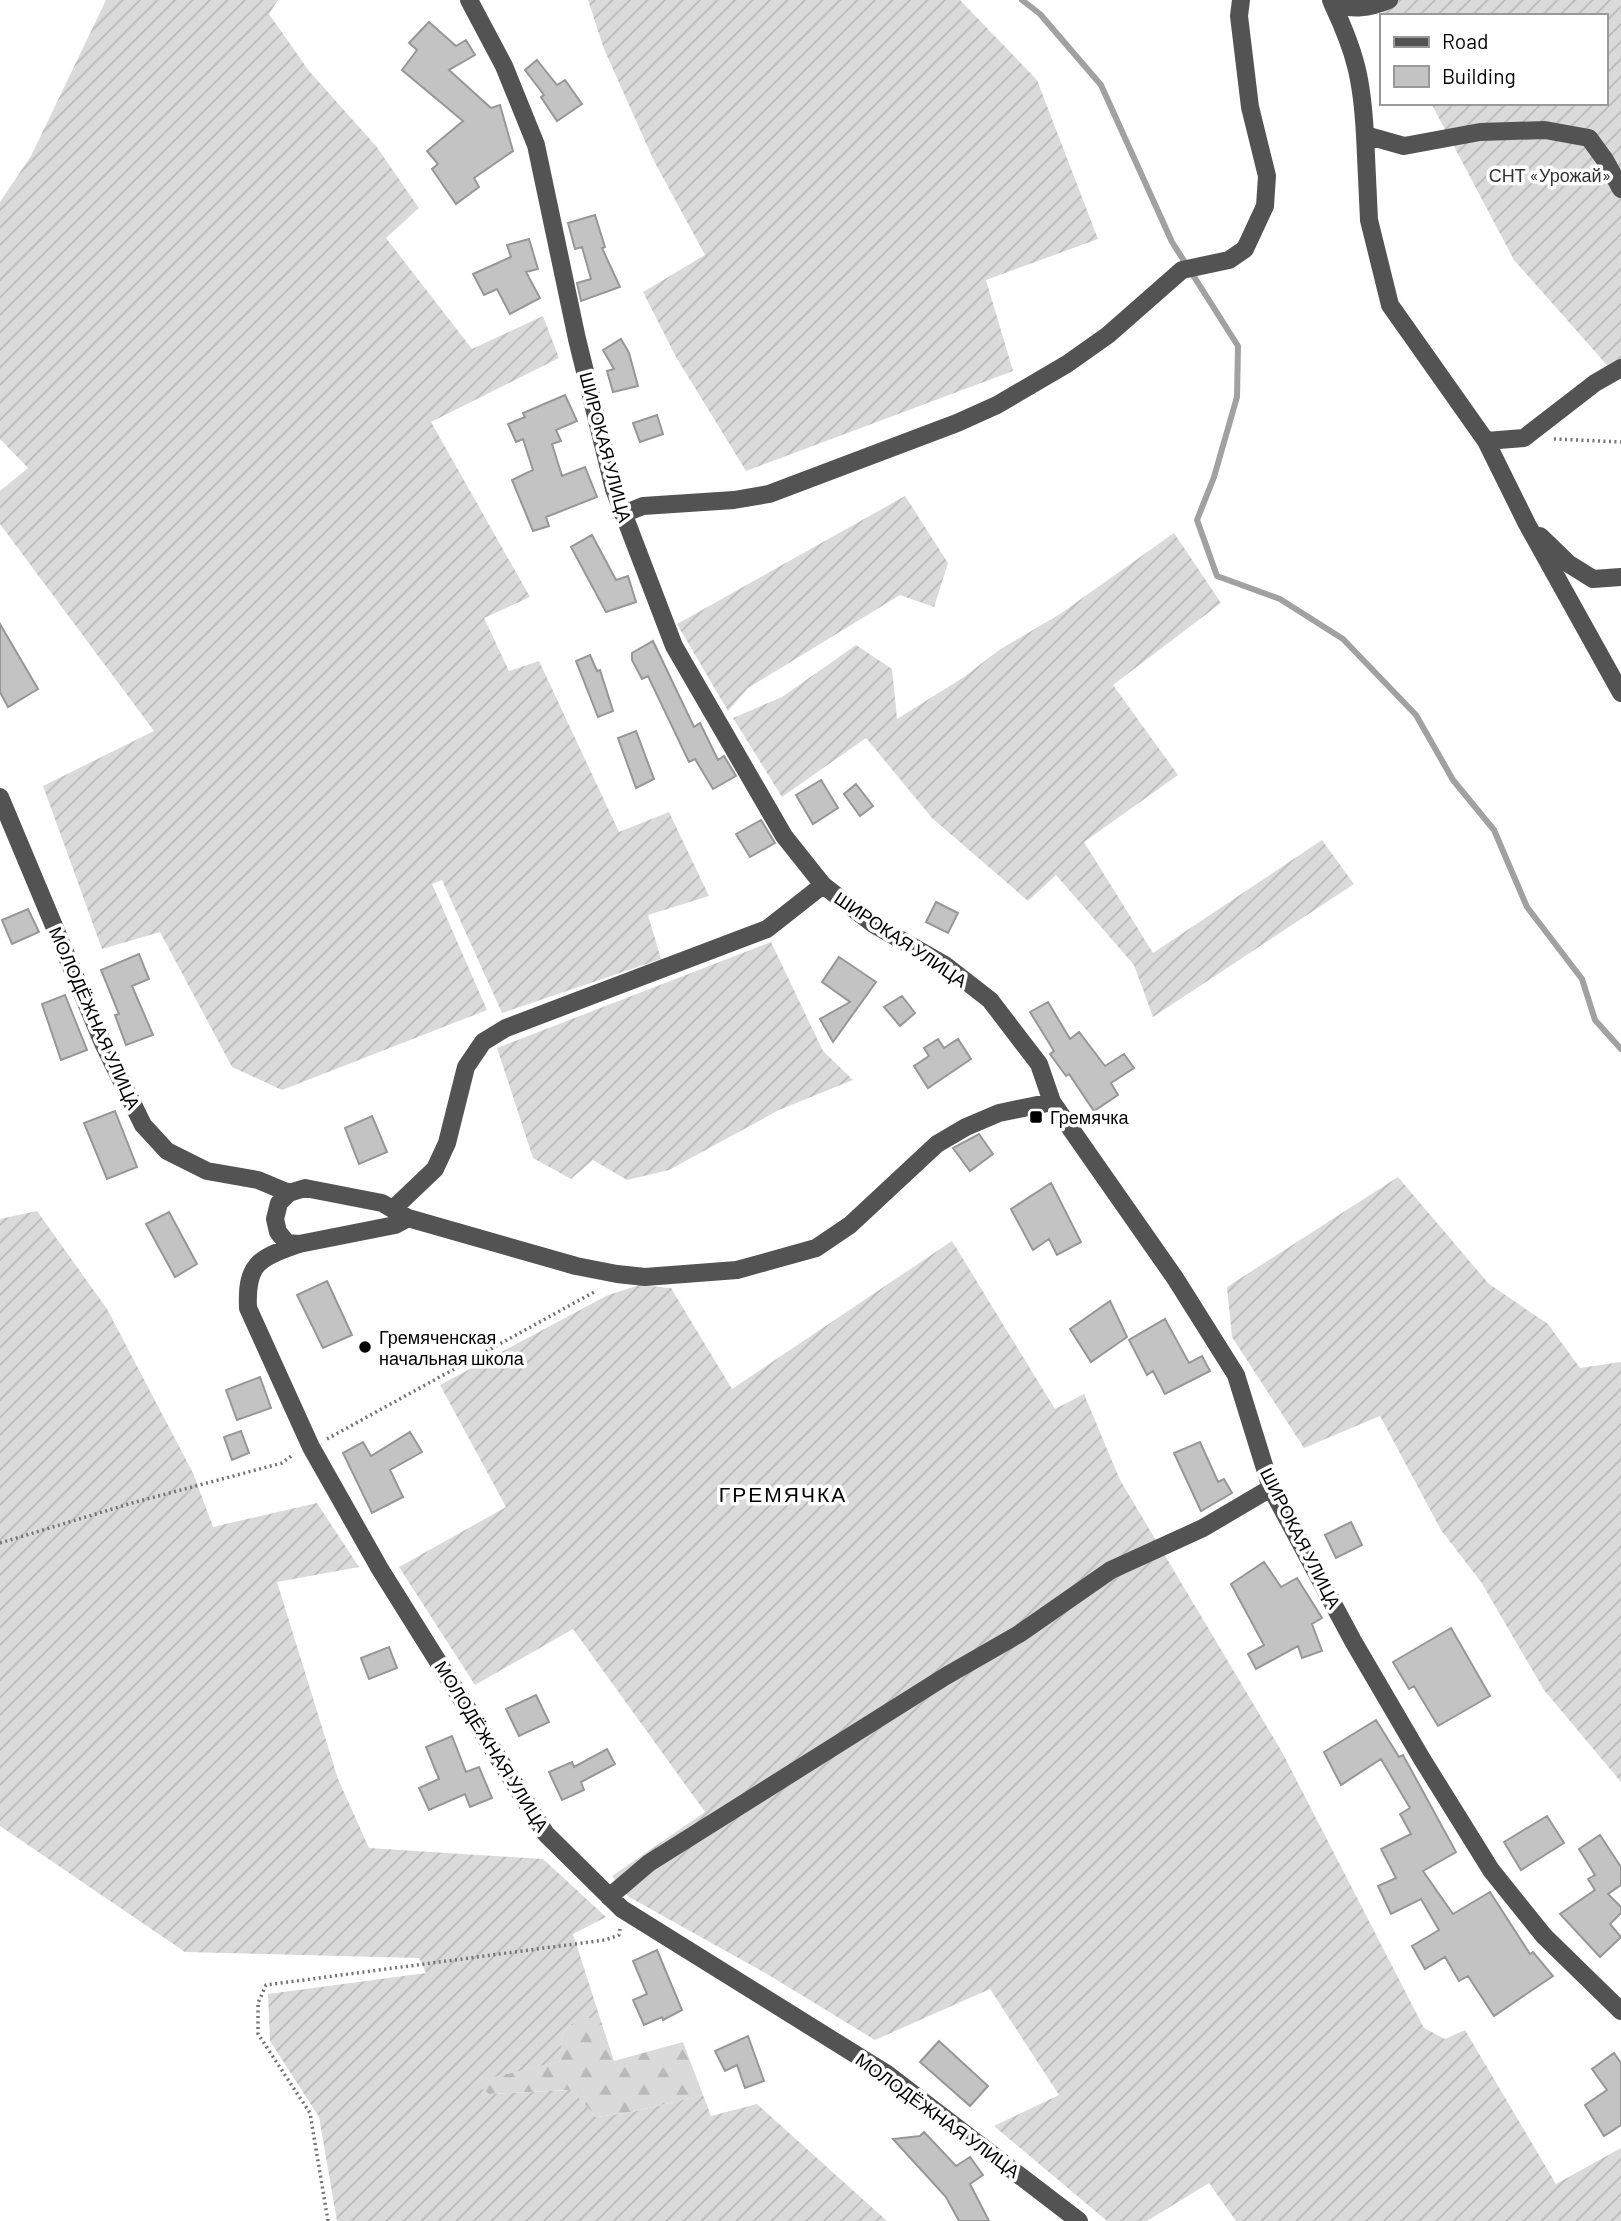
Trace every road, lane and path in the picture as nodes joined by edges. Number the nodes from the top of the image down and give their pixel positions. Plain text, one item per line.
1 (469, 0) edge
2 (1241, 0) edge
3 (1389, 0) edge
4 (1332, 3) edge
5 (1365, 135) junction
6 (1621, 190) edge
7 (1621, 368) edge
8 (1524, 438) junction
9 (1486, 441) junction
10 (1621, 442) edge
11 (623, 514) junction
12 (1527, 524) junction
13 (1621, 577) edge
14 (1621, 693) edge
15 (0, 797) edge
16 (823, 885) junction
17 (1052, 1102) junction
18 (289, 1193) junction
19 (401, 1213) junction
20 (299, 1244) junction
21 (617, 1274) junction
22 (311, 1447) junction
23 (1271, 1488) junction
24 (0, 1543) edge
25 (615, 1903) junction
26 (1621, 2011) edge
27 (328, 2221) edge
28 (1079, 2221) edge

1 - 11 street, ШИРОКАЯ УЛИЦА
2 - 11 street
3 - 4 street
4 - 5 street
5 - 6 street
5 - 9 street
7 - 8 street
8 - 9 street
8 - 10 path
9 - 12 street
11 - 16 street, ШИРОКАЯ УЛИЦА
12 - 13 street
12 - 14 street
15 - 18 street, МОЛОДЁЖНАЯ УЛИЦА
16 - 17 street, ШИРОКАЯ УЛИЦА
16 - 19 street
17 - 21 street
17 - 23 street, ШИРОКАЯ УЛИЦА
18 - 19 street
18 - 20 street
19 - 20 street, МОЛОДЁЖНАЯ УЛИЦА
19 - 21 street
20 - 22 street, МОЛОДЁЖНАЯ УЛИЦА
21 - 22 path
22 - 24 path
22 - 25 street, МОЛОДЁЖНАЯ УЛИЦА
23 - 25 street
23 - 26 street, ШИРОКАЯ УЛИЦА
25 - 27 path
25 - 28 street, МОЛОДЁЖНАЯ УЛИЦА

